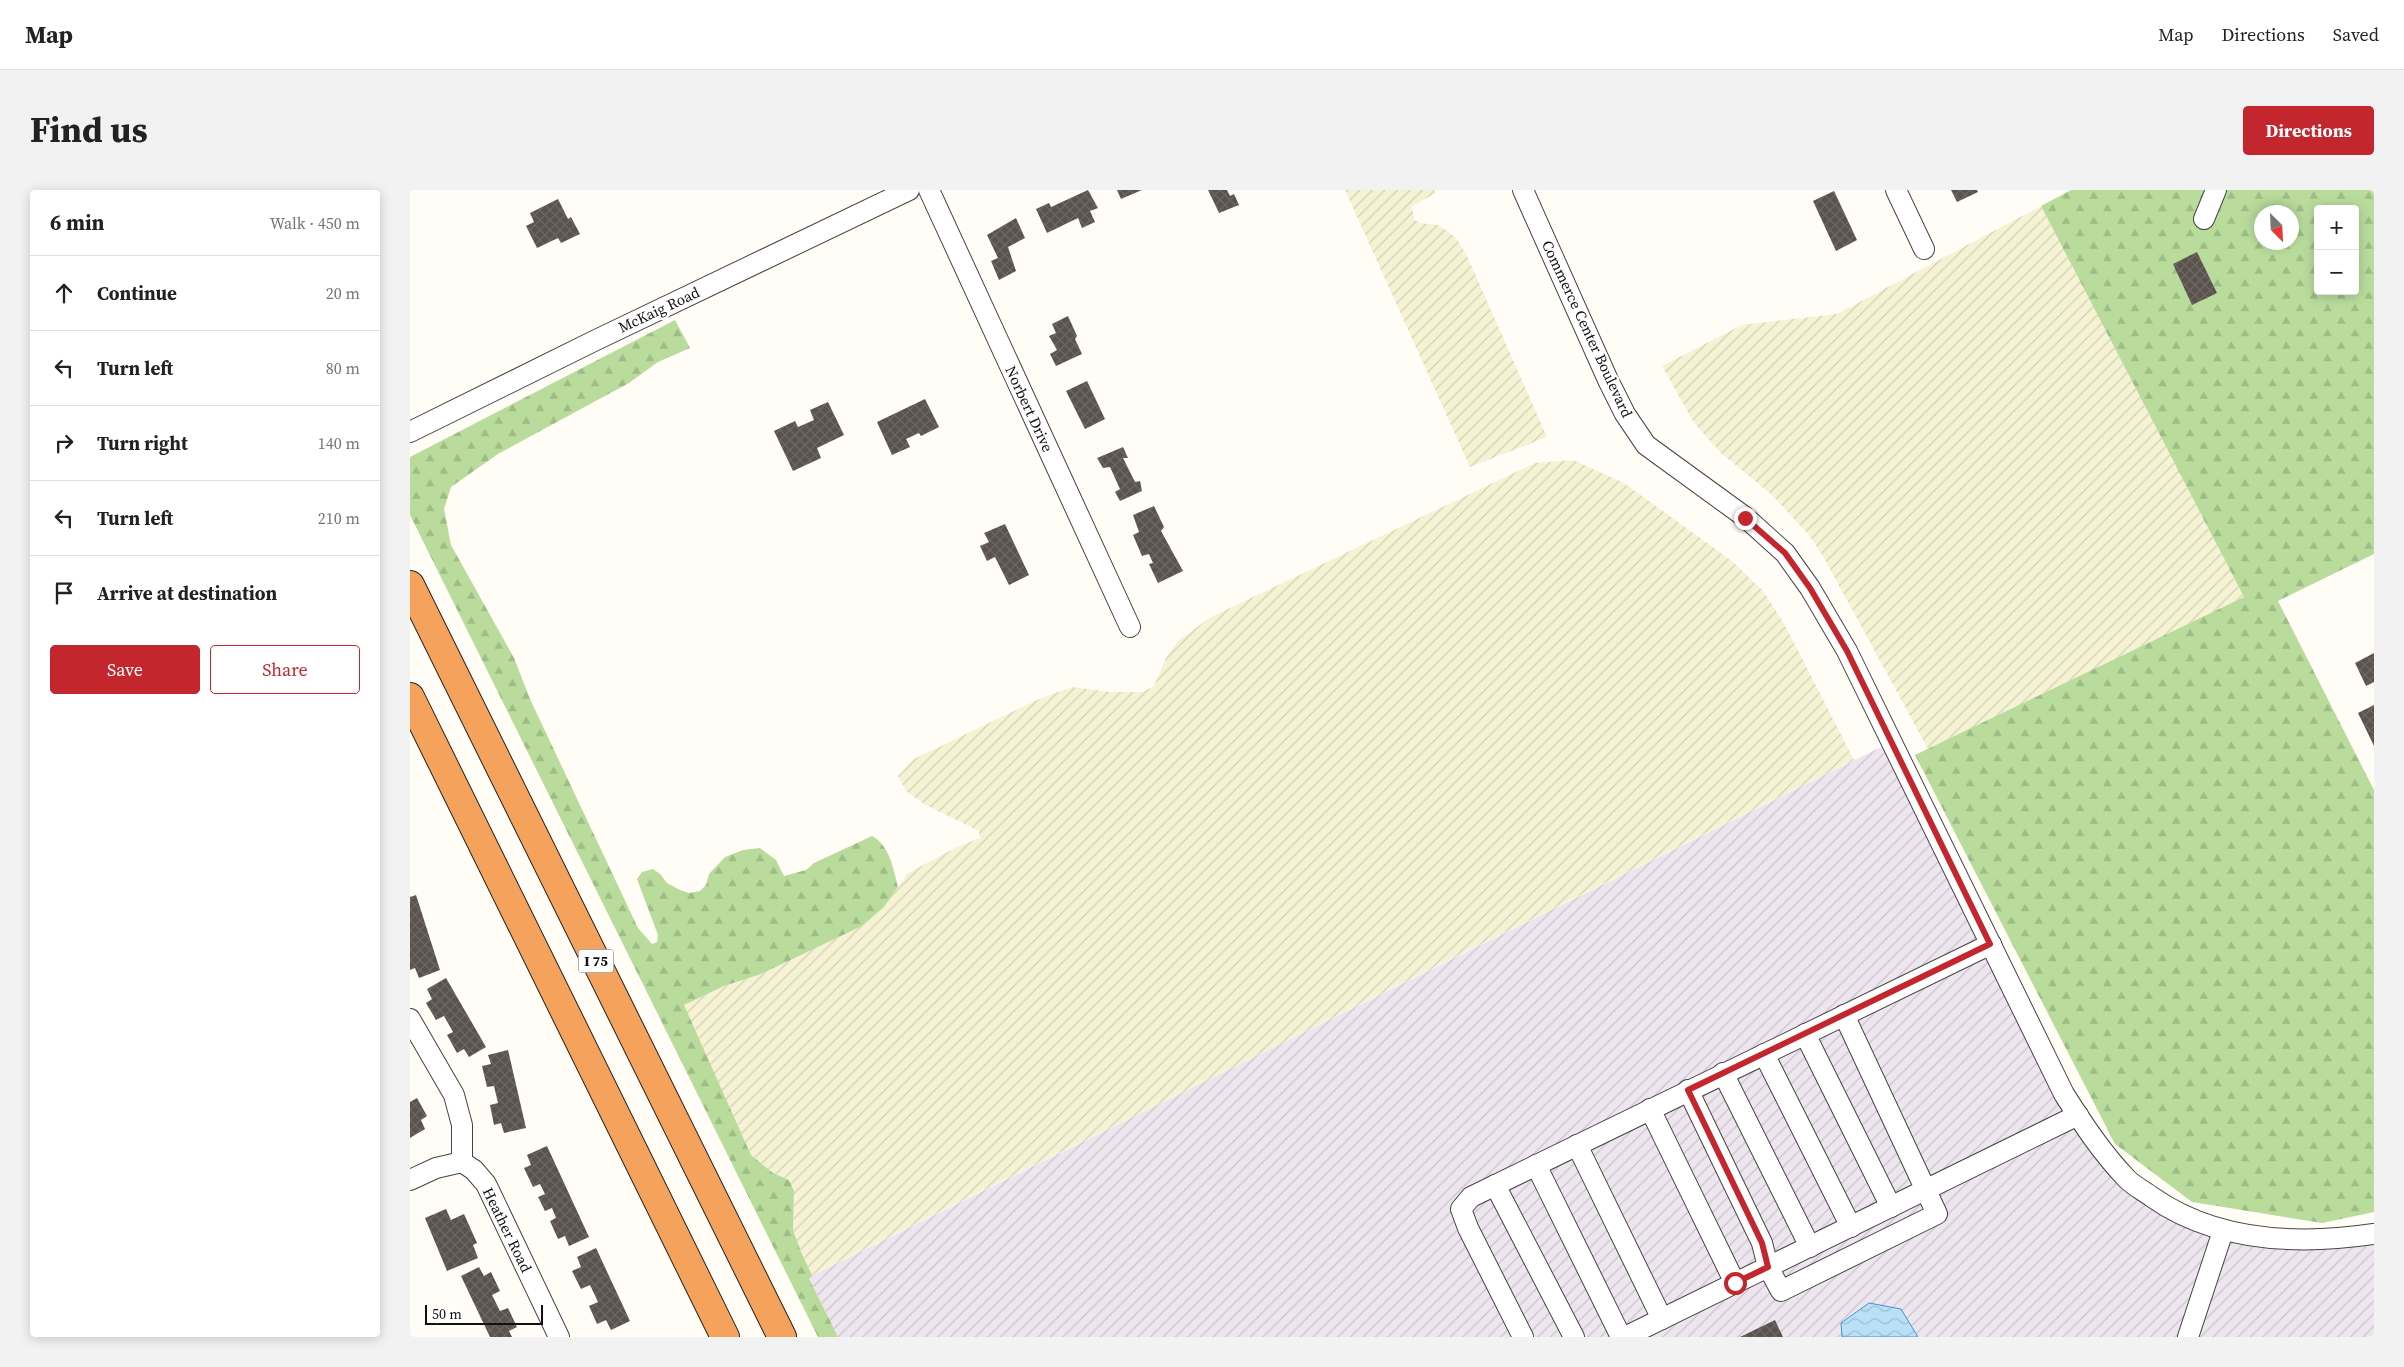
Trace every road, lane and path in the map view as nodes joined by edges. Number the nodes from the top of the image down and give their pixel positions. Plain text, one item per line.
1 (909, 190) edge
2 (929, 190) edge
3 (1896, 190) edge
4 (2216, 190) edge
5 (1523, 193) edge
6 (2204, 219) dead end
7 (1924, 249) dead end
8 (410, 432) edge
9 (410, 585) edge
10 (1130, 627) dead end
11 (410, 697) edge
12 (1990, 944) junction
13 (1844, 1016) junction
14 (410, 1019) edge
15 (1805, 1034) junction
16 (1764, 1054) junction
17 (1723, 1073) junction
18 (1688, 1090) junction
19 (1650, 1108) junction
20 (2078, 1115) junction
21 (1577, 1144) junction
22 (462, 1162) junction
23 (1536, 1164) junction
24 (410, 1180) edge
25 (1495, 1185) junction
26 (1926, 1190) junction
27 (1891, 1207) junction
28 (1852, 1226) junction
29 (2223, 1230) junction
30 (2374, 1234) edge
31 (1810, 1247) junction
32 (1768, 1267) junction
33 (1735, 1283) junction
34 (1662, 1319) junction
35 (559, 1337) edge
36 (725, 1337) edge
37 (782, 1337) edge
38 (1523, 1337) edge
39 (1574, 1337) edge
40 (1621, 1337) edge
41 (1626, 1337) edge
42 (2188, 1337) edge

1 - 8 street, McKaig Road
2 - 10 street, Norbert Drive
3 - 7 street
4 - 6 street
5 - 12 street, Commerce Center Boulevard
9 - 37 highway, I 75
11 - 36 highway
12 - 13 street
12 - 20 street, Commerce Center Boulevard
13 - 15 street
13 - 26 street
14 - 22 street
15 - 16 street
15 - 27 street
16 - 17 street
16 - 28 street
17 - 18 street
17 - 31 street
18 - 19 street
18 - 32 street
19 - 21 street
19 - 33 street
20 - 26 street
20 - 29 street, Commerce Center Boulevard
21 - 23 street
21 - 34 street
22 - 24 street
22 - 35 street, Heather Road
23 - 25 street
23 - 40 street
25 - 38 street
25 - 39 street
26 - 27 street
26 - 32 street
27 - 28 street
28 - 31 street
29 - 30 street, Commerce Center Boulevard
29 - 42 street
31 - 32 street
32 - 33 street
33 - 34 street
34 - 41 street

